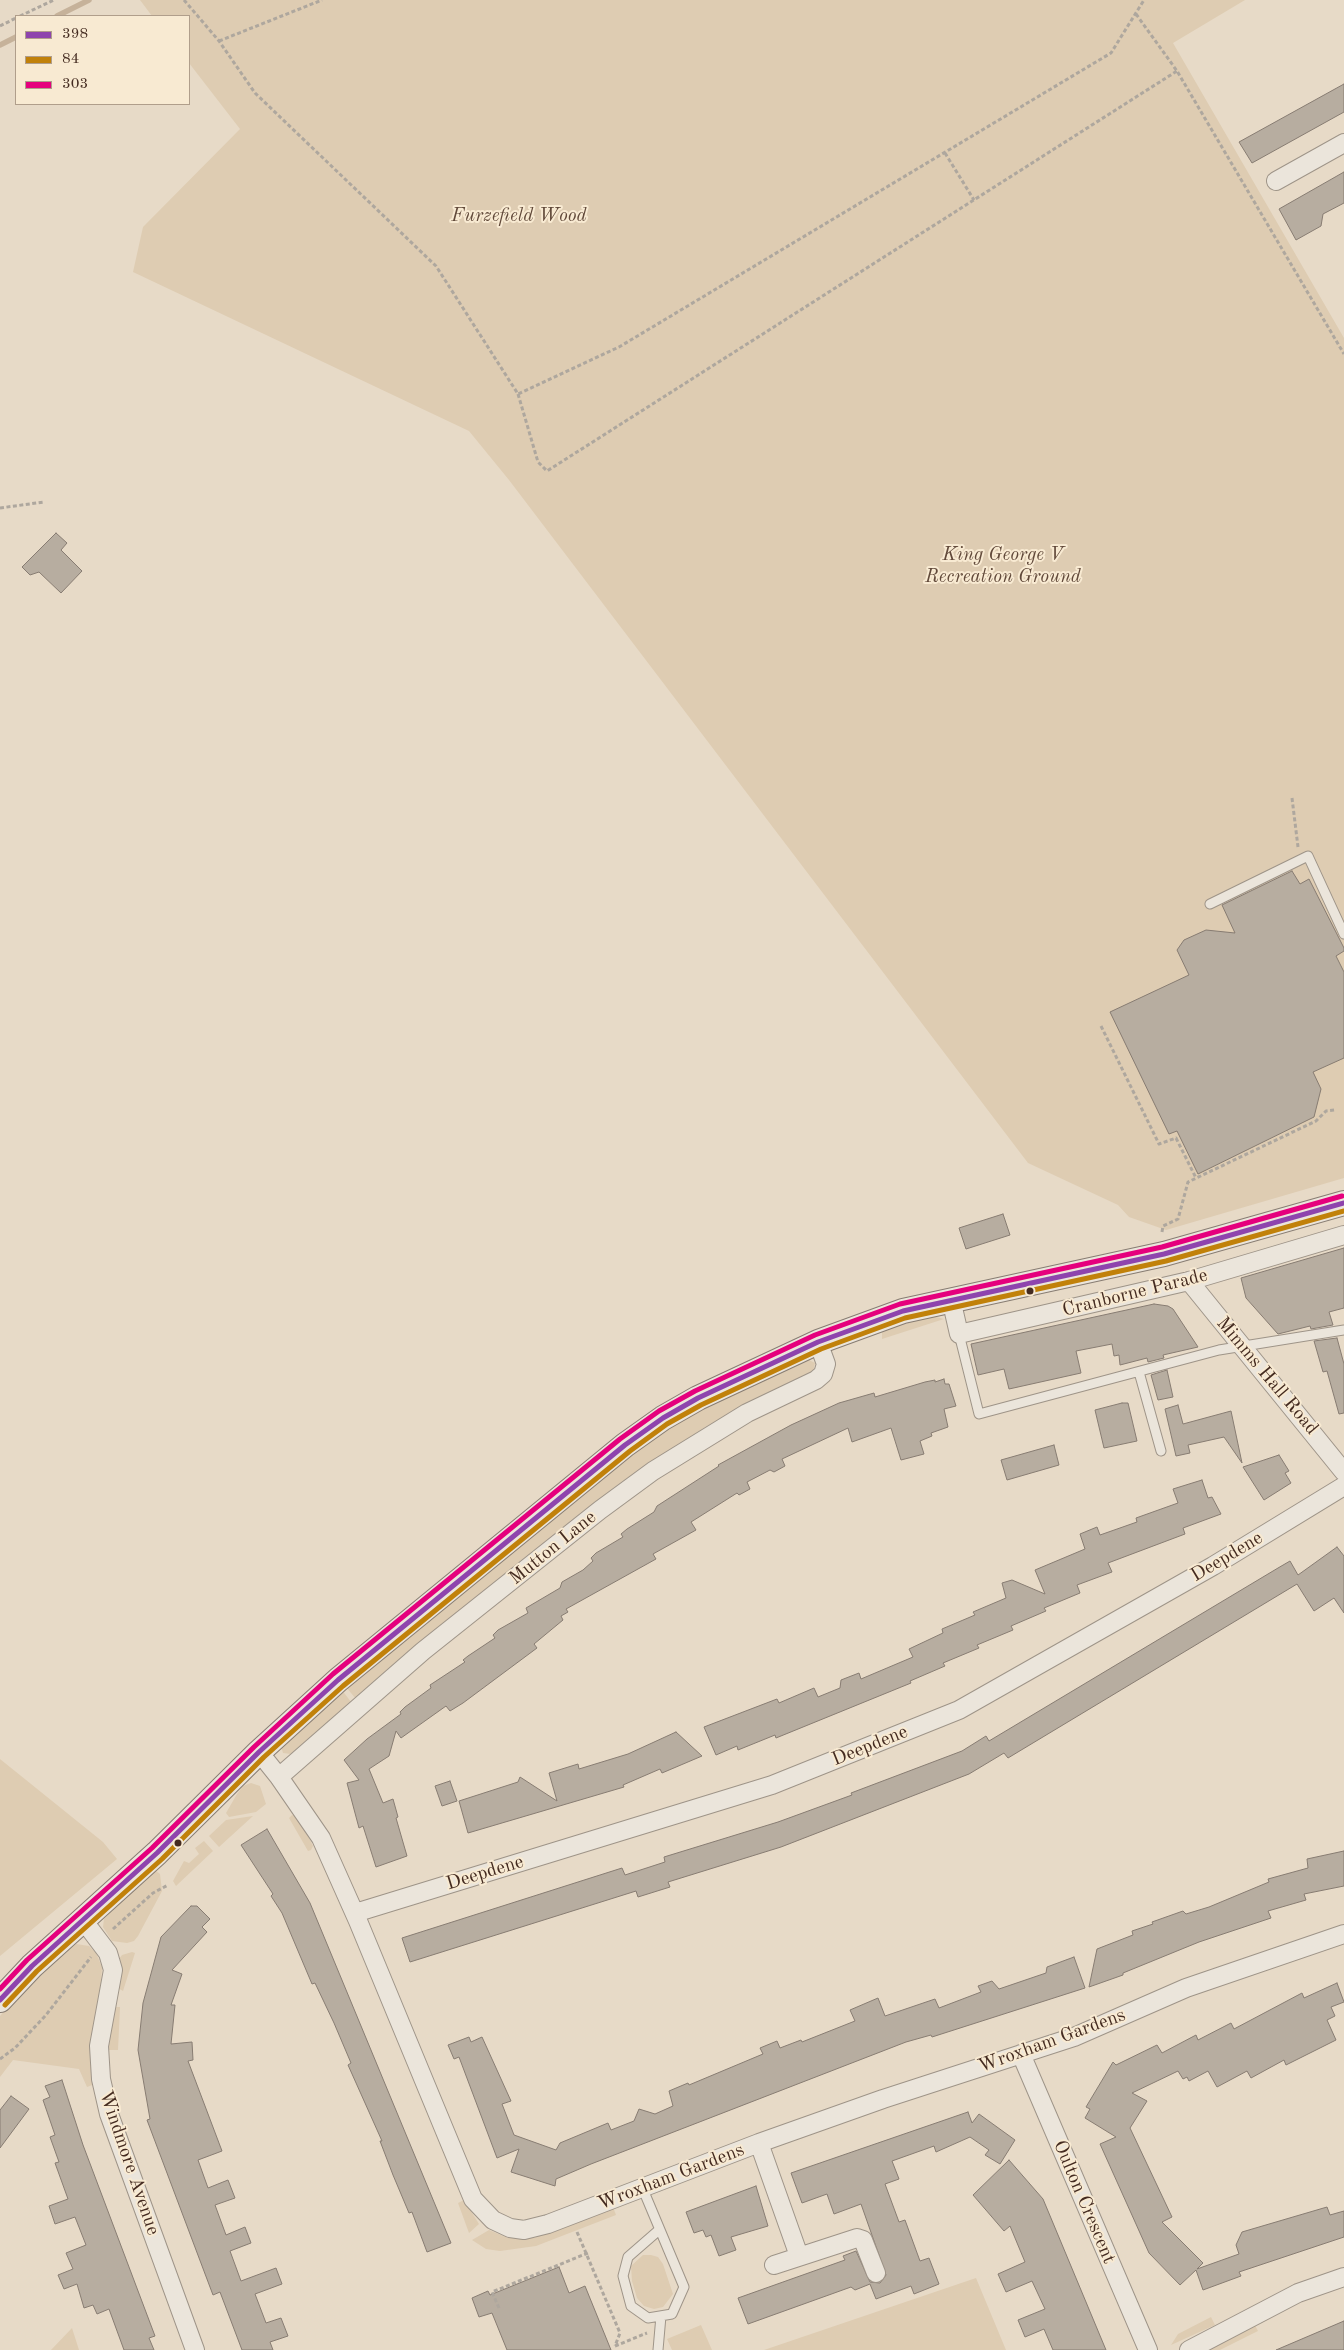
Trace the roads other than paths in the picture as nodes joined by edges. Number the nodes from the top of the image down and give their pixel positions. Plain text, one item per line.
1 (1344, 143) edge
2 (1276, 181) dead end
3 (1210, 904) dead end
4 (1344, 934) edge
5 (1344, 1203) edge
6 (1344, 1235) edge
7 (1188, 1282) junction
8 (951, 1299) junction
9 (1344, 1330) edge
10 (959, 1334) junction
11 (818, 1342) junction
12 (1243, 1346) junction
13 (1139, 1372) junction
14 (1161, 1451) dead end
15 (1344, 1472) edge
16 (1344, 1486) edge
17 (259, 1752) junction
18 (279, 1777) junction
19 (355, 1912) junction
20 (83, 1920) junction
21 (1344, 1934) edge
22 (0, 2000) edge
23 (1021, 2054) junction
24 (759, 2143) junction
25 (642, 2188) junction
26 (659, 2230) junction
27 (799, 2256) junction
28 (774, 2265) dead end
29 (876, 2273) dead end
30 (1344, 2277) edge
31 (661, 2316) junction
32 (195, 2350) edge
33 (658, 2350) edge
34 (1148, 2350) edge
35 (1189, 2350) edge

1 - 2 street
3 - 4 lane
5 - 8 main road, Mutton Lane
6 - 7 street, Cranborne Parade
7 - 10 street, Cranborne Parade
7 - 12 street, Mimms Hall Road
8 - 10 street
8 - 11 main road, Mutton Lane
9 - 12 lane
10 - 13 lane
11 - 17 main road, Mutton Lane
11 - 18 street, Mutton Lane
12 - 13 lane
12 - 15 street, Mimms Hall Road
13 - 14 lane
16 - 19 street, Deepdene
17 - 18 street, Wroxham Gardens
17 - 20 main road, Mutton Lane
18 - 19 street, Wroxham Gardens
19 - 25 street, Wroxham Gardens
20 - 22 main road, Mutton Lane
20 - 32 street, Windmore Avenue
21 - 23 street, Wroxham Gardens
23 - 24 street, Wroxham Gardens
23 - 34 street, Oulton Crescent
24 - 25 street, Wroxham Gardens
24 - 27 street
25 - 26 lane
26 - 31 lane
26 - 31 lane
27 - 28 street
27 - 29 street
30 - 35 street
31 - 33 lane

